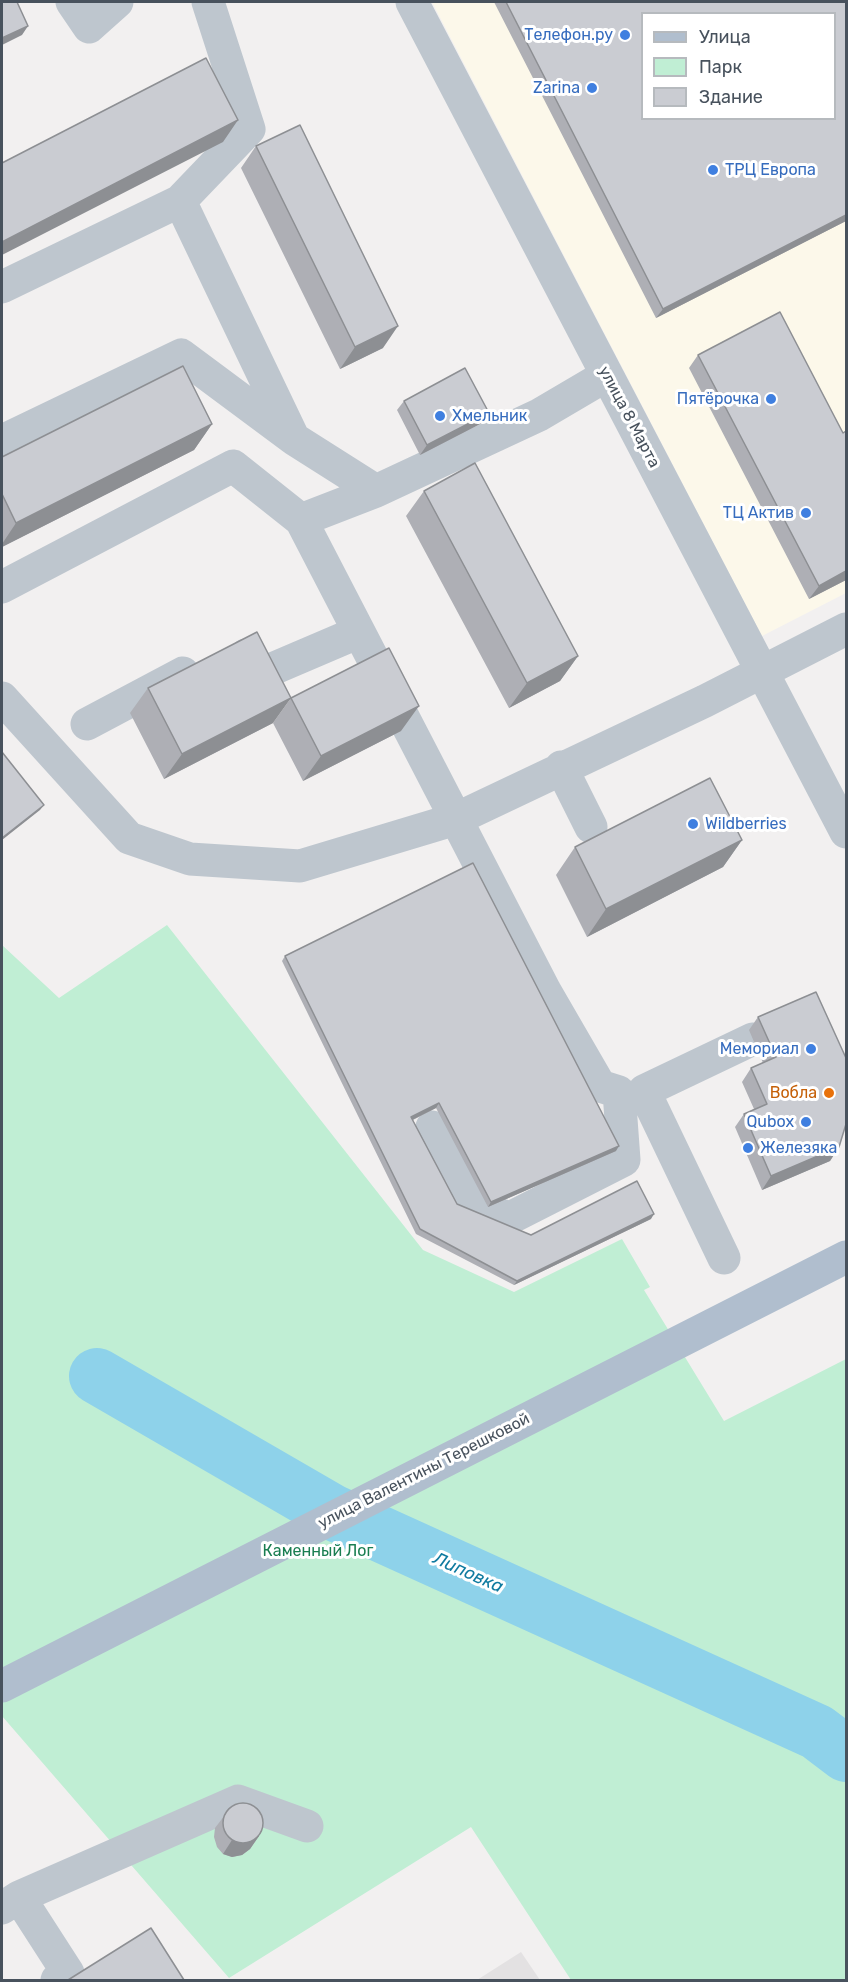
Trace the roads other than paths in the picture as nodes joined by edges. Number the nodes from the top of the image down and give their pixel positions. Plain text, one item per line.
1 (72, 2) edge
2 (117, 2) edge
3 (208, 2) edge
4 (412, 2) edge
5 (180, 201) junction
6 (2, 287) edge
7 (608, 375) junction
8 (294, 439) junction
9 (2, 441) edge
10 (376, 491) junction
11 (301, 520) junction
12 (2, 587) edge
13 (846, 629) edge
14 (359, 632) junction
15 (763, 672) junction
16 (2, 698) edge
17 (87, 724) dead end
18 (561, 767) junction
19 (456, 819) junction
20 (591, 827) dead end
21 (846, 832) edge
22 (753, 1039) dead end
23 (432, 1127) dead end
24 (846, 1257) edge
25 (724, 1258) dead end
26 (2, 1686) edge
27 (307, 1826) dead end
28 (10, 1903) edge
29 (57, 1980) edge

1 - 2 street
3 - 5 street
4 - 7 street, улица 8 Марта
5 - 6 street
5 - 8 street
7 - 10 street
7 - 15 street, улица 8 Марта
8 - 9 street
8 - 10 street
10 - 11 street
11 - 12 street
11 - 14 street
13 - 15 street
14 - 17 street
14 - 19 street
15 - 18 street
15 - 21 street, улица 8 Марта
16 - 19 street
18 - 19 street
18 - 20 street
19 - 23 street
22 - 25 street
24 - 26 main road, улица Валентины Терешковой
27 - 28 street
28 - 29 street

